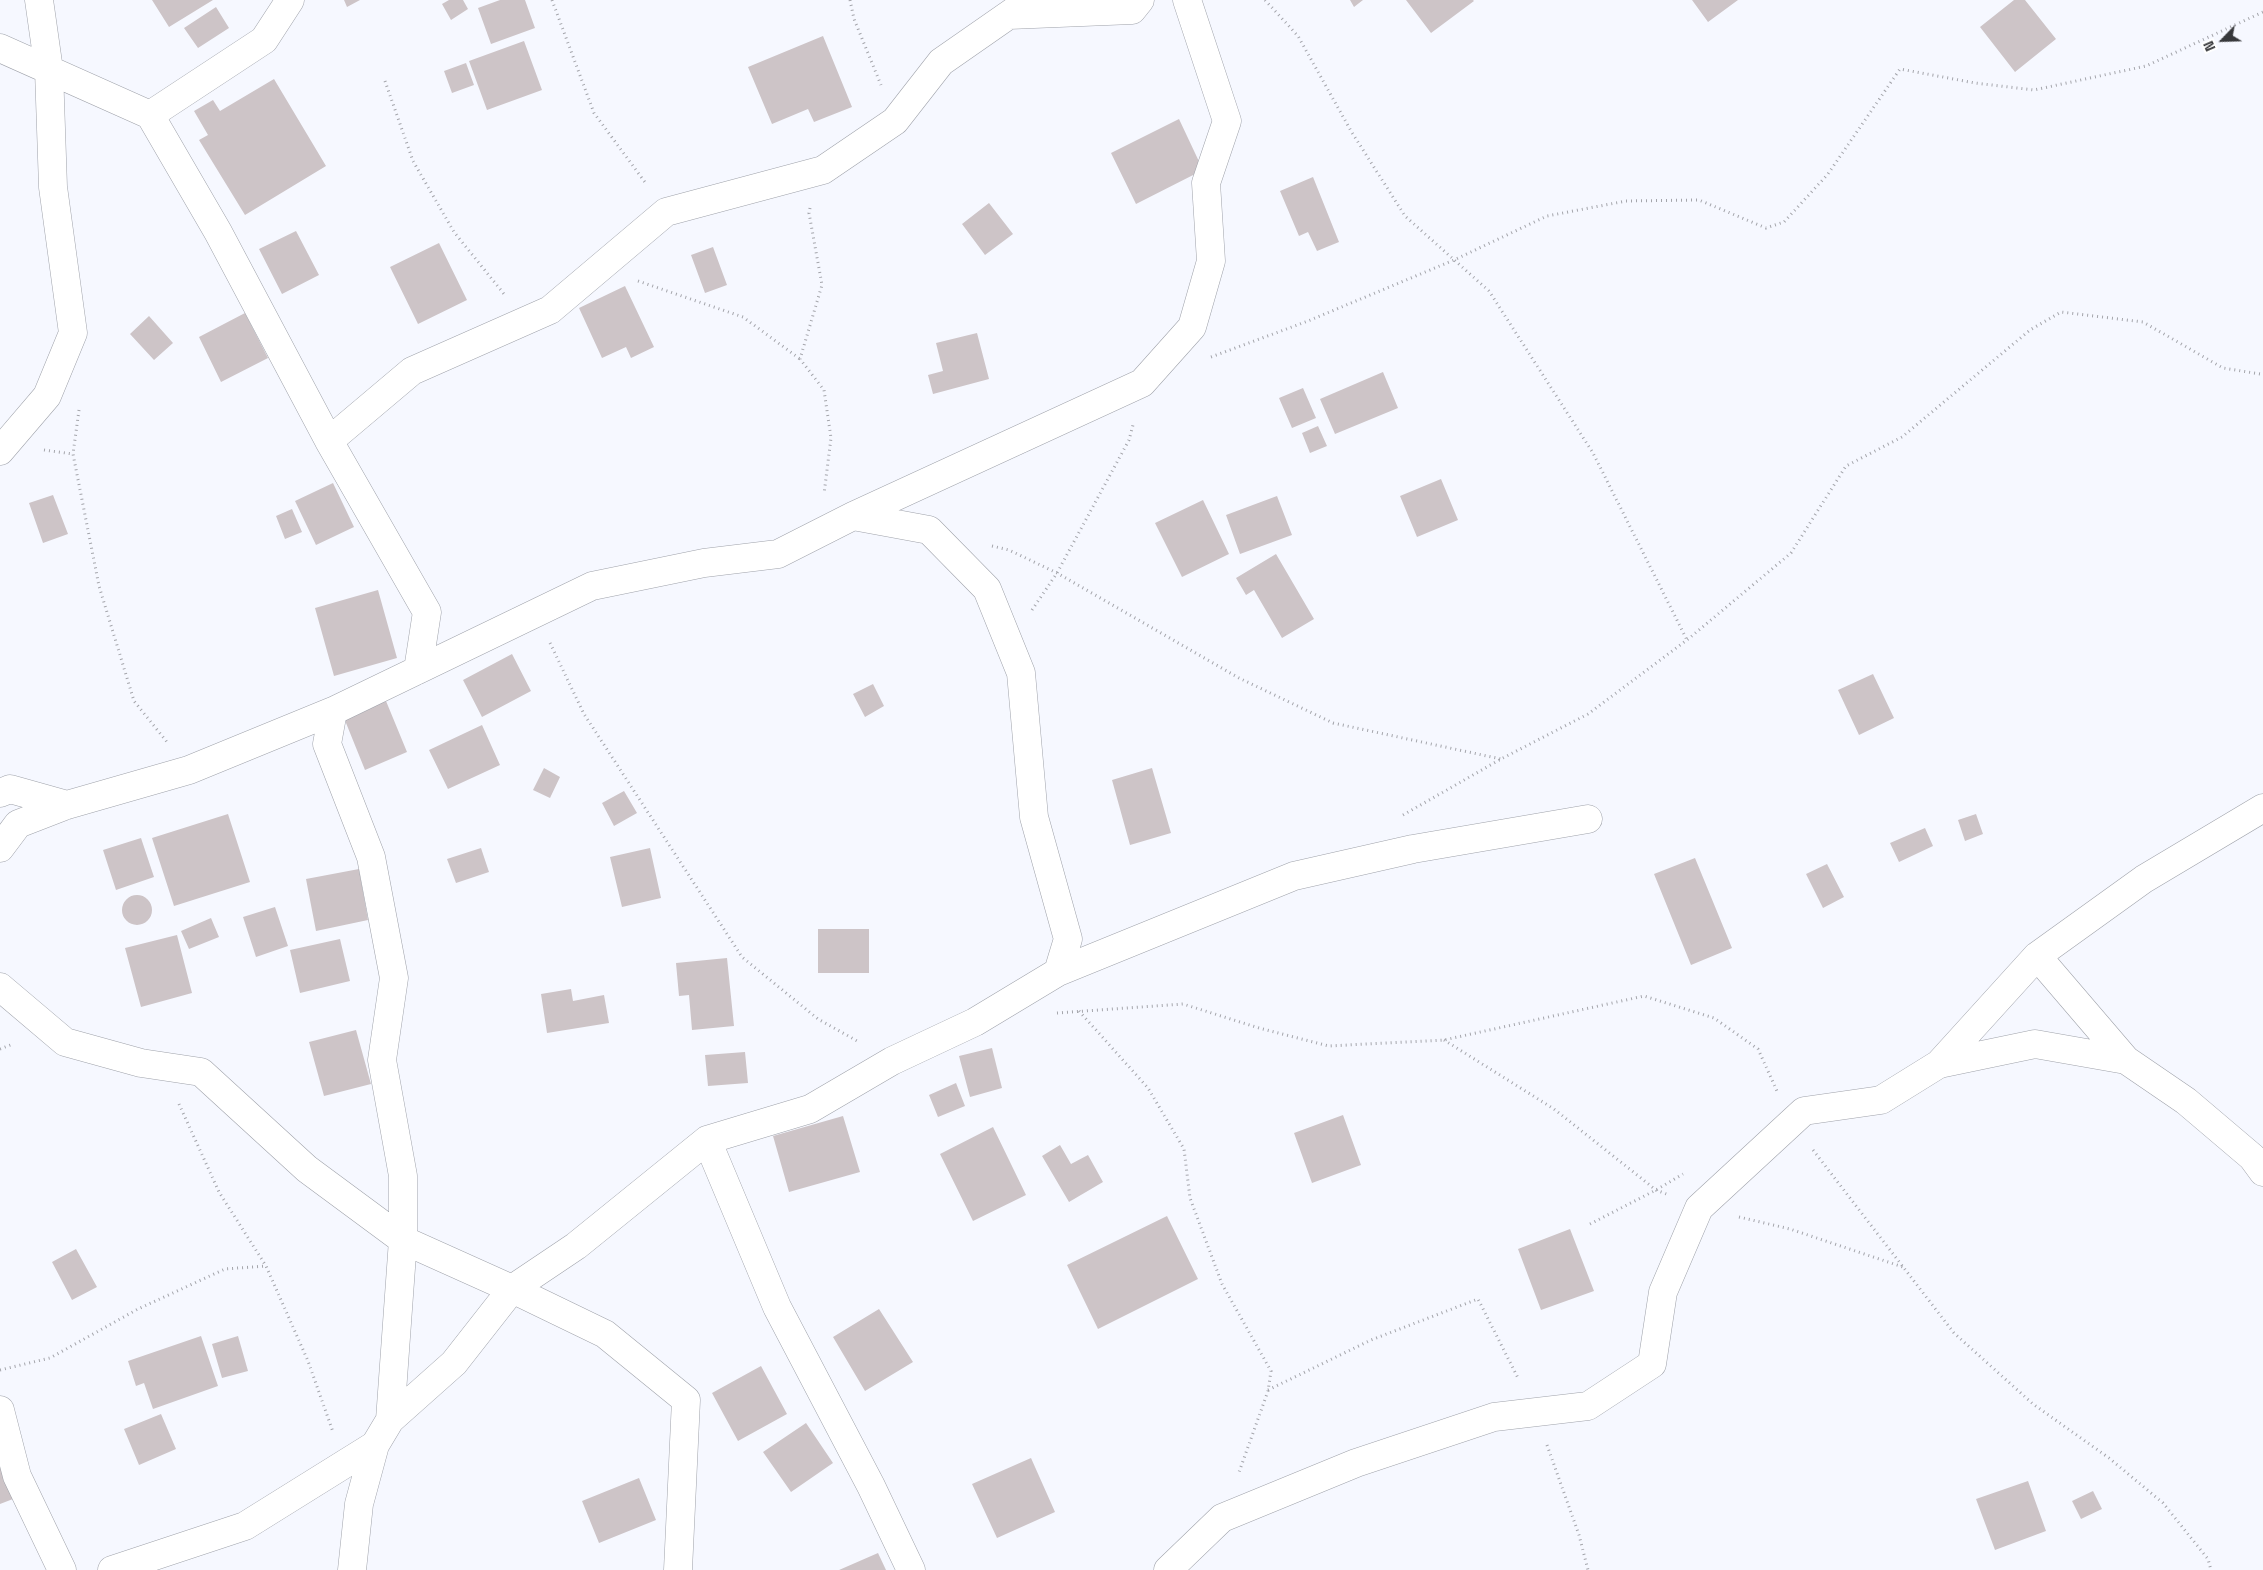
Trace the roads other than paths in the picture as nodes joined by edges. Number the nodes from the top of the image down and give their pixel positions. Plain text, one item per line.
1 (39, 0) edge
2 (290, 0) edge
3 (1140, 0) edge
4 (1187, 0) edge
5 (1019, 8) edge
6 (0, 48) edge
7 (49, 70) junction
8 (150, 116) junction
9 (329, 441) junction
10 (0, 451) edge
11 (853, 516) junction
12 (418, 670) junction
13 (333, 711) junction
14 (0, 793) edge
15 (67, 805) junction
16 (2263, 808) edge
17 (1588, 820) dead end
18 (0, 848) edge
19 (2037, 956) junction
20 (1058, 972) junction
21 (0, 987) edge
22 (2126, 1060) junction
23 (1939, 1064) junction
24 (707, 1140) junction
25 (2263, 1172) edge
26 (403, 1240) junction
27 (512, 1289) junction
28 (0, 1410) edge
29 (390, 1420) junction
30 (375, 1445) junction
31 (62, 1570) edge
32 (112, 1570) edge
33 (352, 1570) edge
34 (678, 1570) edge
35 (911, 1570) edge
36 (1168, 1570) edge

1 - 7 street
2 - 8 street
3 - 5 street
4 - 11 street
5 - 9 street
6 - 7 street
7 - 8 street
7 - 10 street
8 - 9 street
9 - 12 street
11 - 12 street
11 - 20 street
12 - 13 street
13 - 15 street
13 - 26 street
14 - 15 street
15 - 18 street
16 - 19 street
17 - 20 street
19 - 22 street
19 - 23 street
20 - 24 street
21 - 26 street
22 - 23 street
22 - 25 street
23 - 36 street
24 - 27 street
24 - 35 street
26 - 27 street
26 - 29 street
27 - 29 street
27 - 34 street
28 - 31 street
29 - 30 street
30 - 32 street
30 - 33 street

